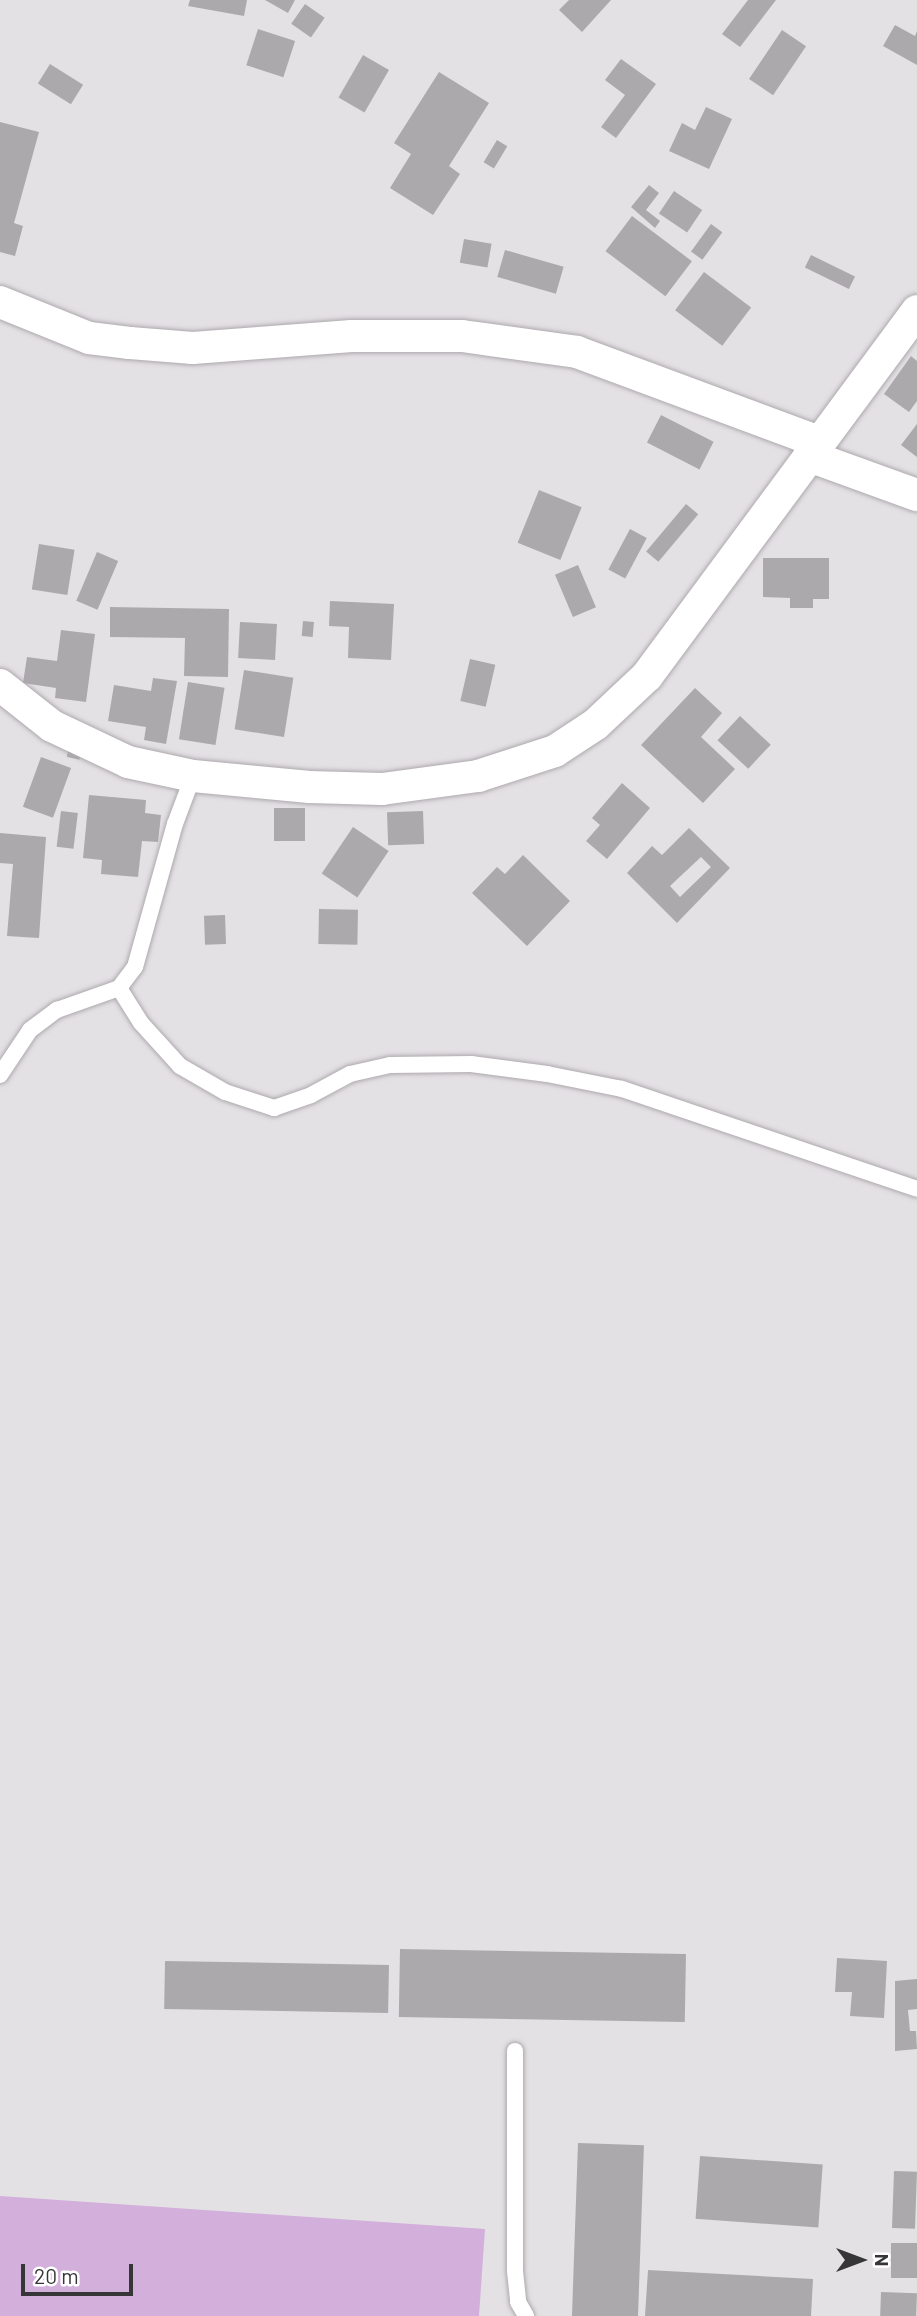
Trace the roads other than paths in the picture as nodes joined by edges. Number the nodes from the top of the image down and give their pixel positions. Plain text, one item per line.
1 (0, 302) edge
2 (917, 311) edge
3 (814, 449) junction
4 (917, 495) edge
5 (0, 685) edge
6 (193, 776) junction
7 (119, 988) junction
8 (0, 1074) edge
9 (917, 1189) edge
10 (515, 2051) dead end
11 (526, 2316) edge

1 - 3 street
2 - 3 street
3 - 4 street
3 - 6 street
5 - 6 street
6 - 7 lane
7 - 8 lane
7 - 9 lane
10 - 11 lane

